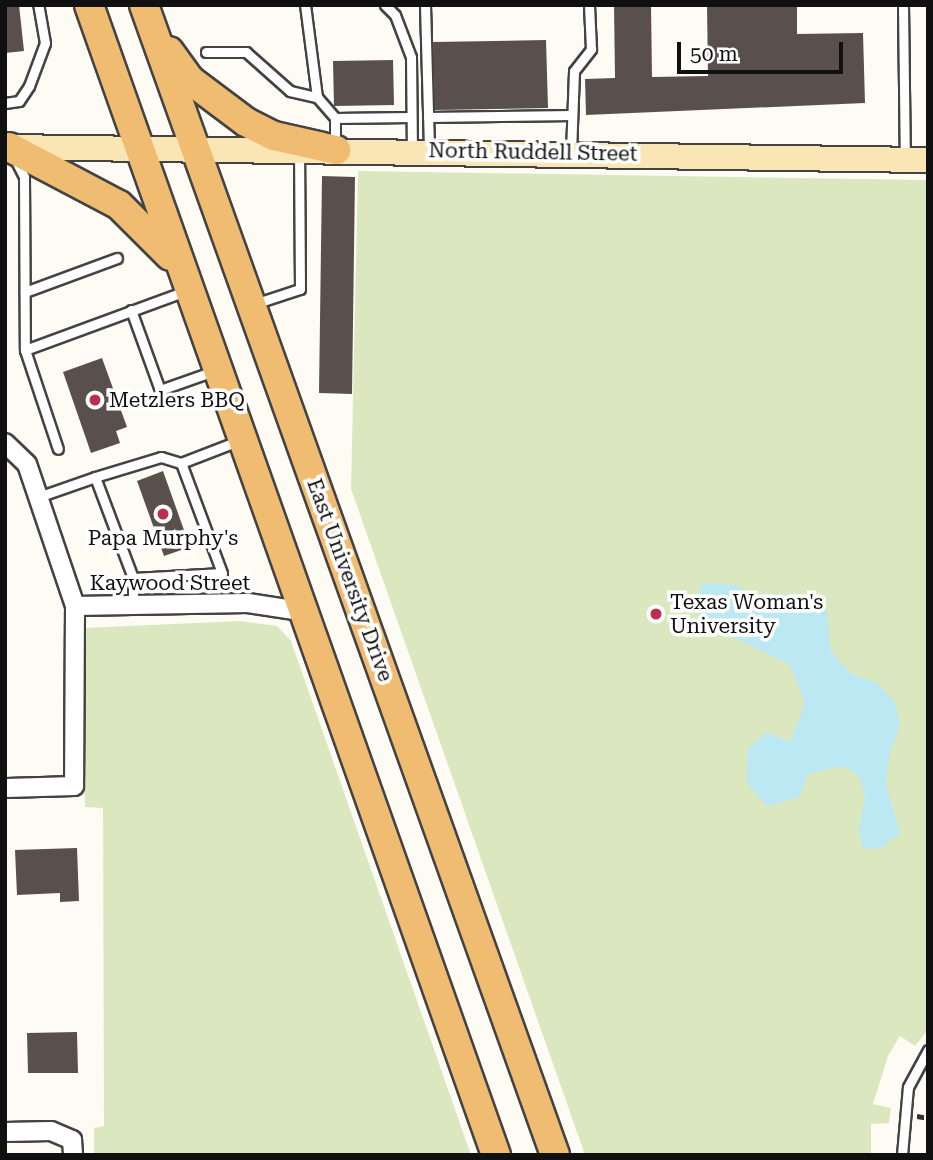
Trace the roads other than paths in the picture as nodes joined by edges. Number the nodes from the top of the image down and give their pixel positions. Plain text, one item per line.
1 (38, 5) edge
2 (89, 5) edge
3 (305, 5) edge
4 (385, 5) edge
5 (425, 5) edge
6 (589, 5) edge
7 (903, 5) edge
8 (144, 6) edge
9 (206, 52) dead end
10 (317, 97) junction
11 (5, 103) edge
12 (572, 115) junction
13 (411, 117) junction
14 (428, 117) junction
15 (335, 118) junction
16 (138, 147) junction
17 (7, 148) edge
18 (192, 150) junction
19 (299, 150) junction
20 (336, 150) junction
21 (420, 151) junction
22 (570, 153) junction
23 (916, 160) edge
24 (117, 258) dead end
25 (178, 263) junction
26 (187, 290) junction
27 (25, 292) junction
28 (248, 305) junction
29 (131, 310) junction
30 (25, 350) junction
31 (217, 370) junction
32 (243, 439) junction
33 (5, 443) edge
34 (58, 449) dead end
35 (181, 463) junction
36 (95, 477) junction
37 (38, 497) junction
38 (133, 578) junction
39 (133, 605) junction
40 (75, 606) junction
41 (307, 612) junction
42 (5, 788) edge
43 (928, 1050) edge
44 (5, 1132) edge
45 (73, 1148) edge
46 (496, 1155) edge
47 (555, 1155) edge
48 (902, 1155) edge

1 - 11 lane
2 - 16 main road
3 - 10 lane
4 - 13 lane
5 - 14 lane
6 - 12 lane
7 - 23 lane
8 - 18 main road, East University Drive
8 - 20 main road
9 - 10 lane
10 - 15 lane
12 - 14 lane
12 - 22 lane
13 - 15 lane
13 - 21 lane
14 - 21 lane
15 - 20 lane
16 - 17 street, North Ruddell Street
16 - 18 street, North Ruddell Street
16 - 25 main road
17 - 25 main road
17 - 27 lane
18 - 19 street, North Ruddell Street
18 - 28 main road, East University Drive
19 - 20 street, North Ruddell Street
19 - 28 lane
20 - 21 street, North Ruddell Street
21 - 22 street, North Ruddell Street
22 - 23 street, North Ruddell Street
24 - 27 lane
25 - 26 main road
26 - 29 lane
26 - 31 main road
27 - 30 lane
28 - 47 main road, East University Drive
29 - 30 lane
29 - 31 lane
30 - 34 lane
31 - 32 main road
32 - 35 lane
32 - 41 main road
33 - 37 street
35 - 36 lane
35 - 38 lane
36 - 37 lane
36 - 38 lane
37 - 40 street
38 - 39 lane
39 - 40 street, Kaywood Street
39 - 41 street, Kaywood Street
40 - 42 street
41 - 46 main road
43 - 48 lane
44 - 45 street

